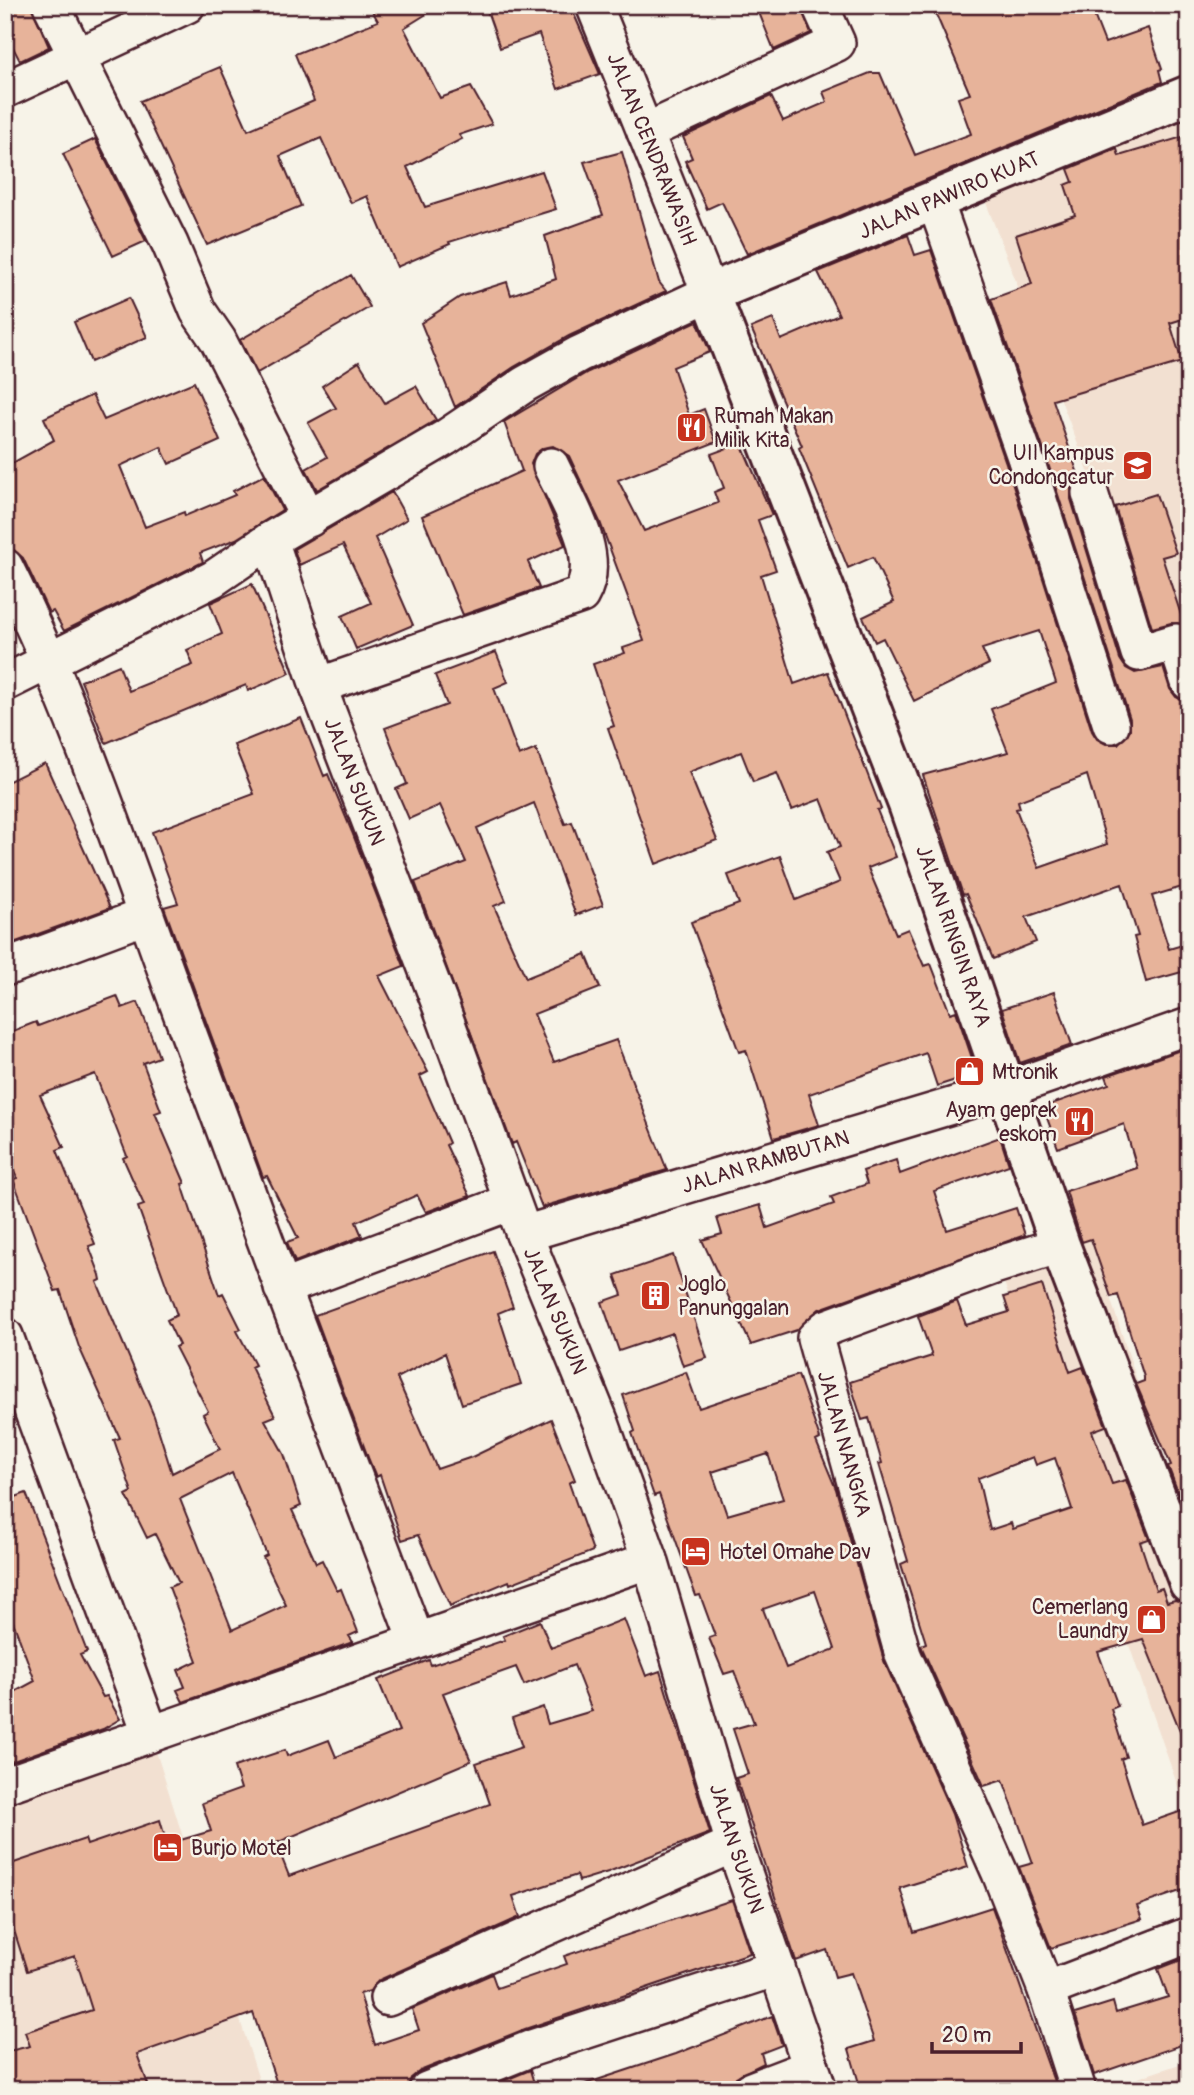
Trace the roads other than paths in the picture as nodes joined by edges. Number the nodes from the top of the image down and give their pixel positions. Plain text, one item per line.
1 (51, 5) edge
2 (187, 5) edge
3 (594, 5) edge
4 (820, 5) edge
5 (78, 55) junction
6 (5, 90) edge
7 (1189, 95) edge
8 (645, 132) junction
9 (935, 201) junction
10 (710, 293) junction
11 (551, 466) dead end
12 (1090, 493) dead end
13 (309, 519) junction
14 (270, 540) junction
15 (5, 567) edge
16 (51, 661) junction
17 (1189, 682) edge
18 (5, 683) edge
19 (318, 686) junction
20 (1111, 725) dead end
21 (145, 916) junction
22 (5, 968) edge
23 (1189, 1026) edge
24 (1008, 1089) junction
25 (512, 1202) junction
26 (524, 1234) junction
27 (1060, 1245) junction
28 (282, 1288) junction
29 (5, 1336) edge
30 (650, 1560) junction
31 (1189, 1583) edge
32 (416, 1640) junction
33 (150, 1732) junction
34 (5, 1785) edge
35 (734, 1844) junction
36 (1189, 1935) edge
37 (777, 1968) junction
38 (1046, 1990) junction
39 (388, 1998) dead end
40 (815, 2078) edge
41 (420, 2089) edge
42 (751, 2090) edge
43 (1078, 2090) edge

1 - 5 street
2 - 5 street
3 - 8 street, JALAN CENDRAWASIH
4 - 8 street
5 - 6 street
5 - 13 street
7 - 9 main road, JALAN PAWIRO KUAT
8 - 10 street, JALAN CENDRAWASIH
9 - 10 main road, JALAN PAWIRO KUAT
9 - 20 street
10 - 13 street
10 - 24 main road, JALAN RINGIN RAYA
11 - 19 street
12 - 17 street
13 - 14 street
14 - 16 street
14 - 19 street, JALAN SUKUN
15 - 16 street
16 - 18 street
16 - 21 street
19 - 25 street, JALAN SUKUN
21 - 22 street
21 - 28 street
23 - 24 street, JALAN RAMBUTAN
24 - 26 street, JALAN RAMBUTAN
24 - 27 main road, JALAN RINGIN RAYA
25 - 26 street, JALAN SUKUN
25 - 28 street
26 - 30 street, JALAN SUKUN
27 - 31 main road, JALAN RINGIN RAYA
27 - 38 street, JALAN NANGKA
28 - 32 street
29 - 33 street
30 - 32 street
30 - 35 street, JALAN SUKUN
32 - 33 street
33 - 34 street
35 - 37 street, JALAN SUKUN
35 - 39 street
36 - 38 street
37 - 40 street, JALAN SUKUN
37 - 41 street
38 - 43 street
40 - 42 street

